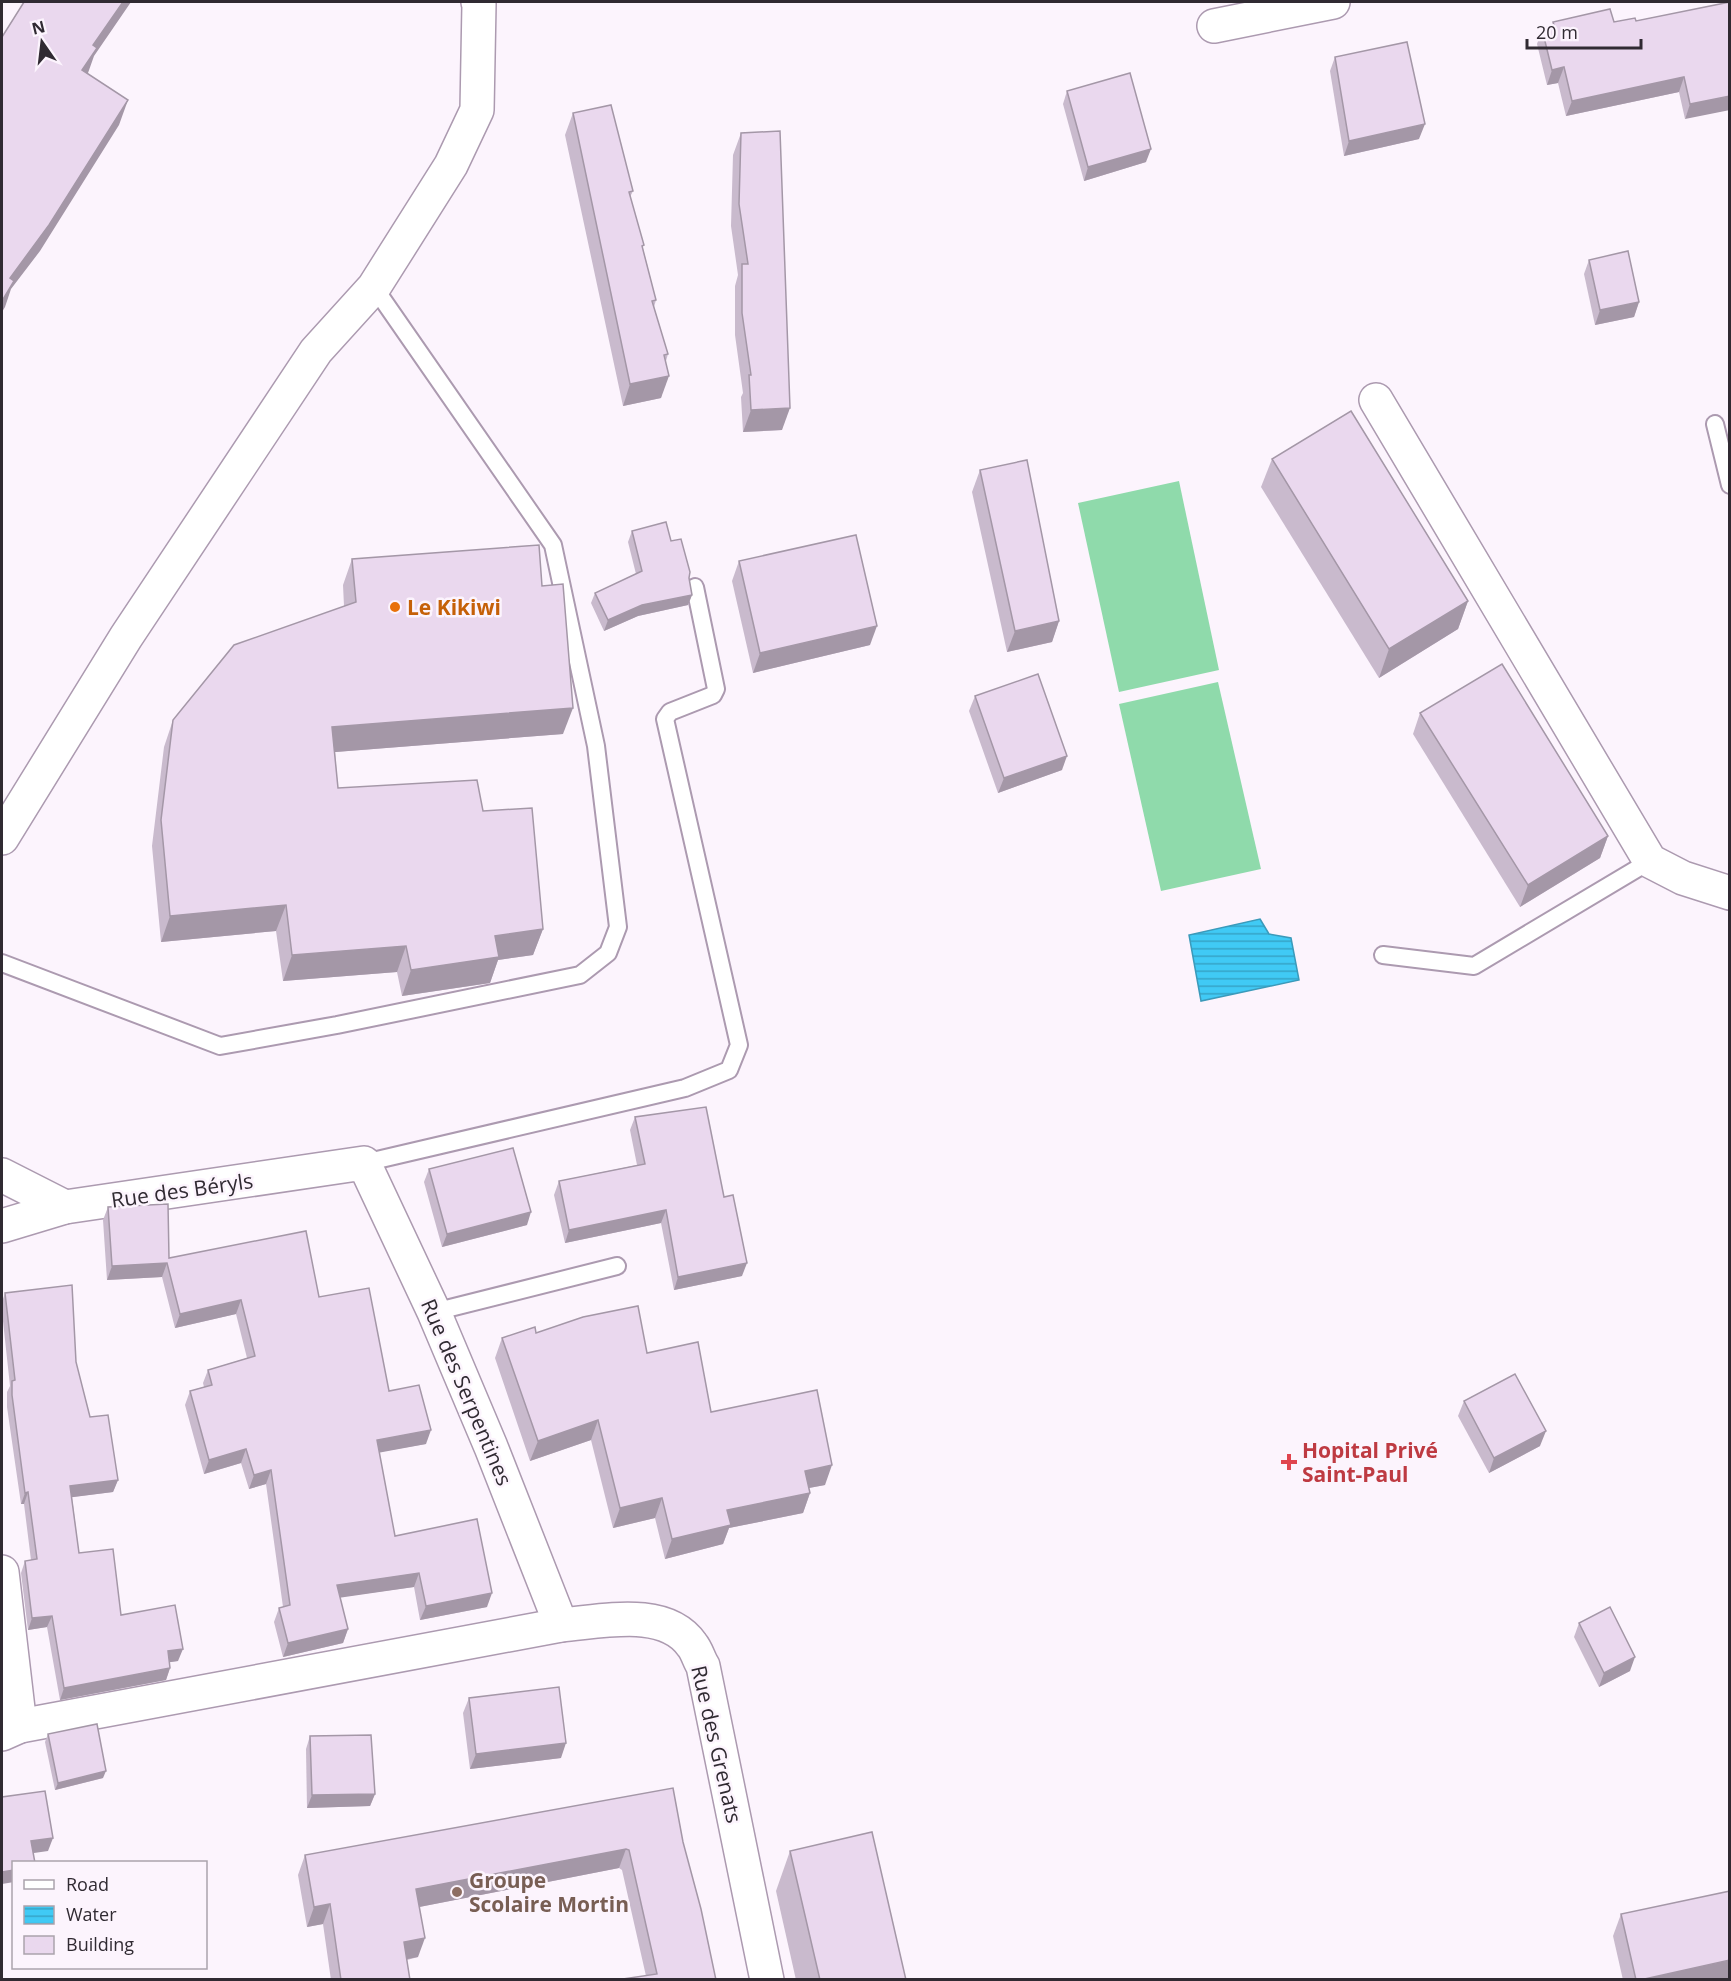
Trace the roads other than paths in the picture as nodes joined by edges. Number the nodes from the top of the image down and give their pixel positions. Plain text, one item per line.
1 (478, 2) edge
2 (1332, 2) edge
3 (1214, 26) dead end
4 (374, 287) junction
5 (1376, 400) dead end
6 (1715, 424) dead end
7 (1730, 485) edge
8 (695, 587) dead end
9 (2, 838) edge
10 (1650, 861) junction
11 (1730, 892) edge
12 (1383, 955) dead end
13 (2, 963) edge
14 (364, 1163) junction
15 (2, 1175) edge
16 (65, 1207) junction
17 (2, 1226) edge
18 (617, 1266) dead end
19 (434, 1312) junction
20 (2, 1572) edge
21 (561, 1625) junction
22 (11, 1730) edge
23 (767, 1980) edge

1 - 4 street
2 - 3 street
4 - 9 street
4 - 13 lane
5 - 10 street
6 - 7 lane
8 - 14 lane
10 - 11 street
10 - 12 lane
14 - 16 street, Rue des Béryls
14 - 19 street, Rue des Serpentines
15 - 16 street
16 - 17 street, Rue des Béryls
18 - 19 lane
19 - 21 street, Rue des Serpentines
20 - 22 street
21 - 22 street, Rue des Grenats
21 - 23 street, Rue des Grenats

